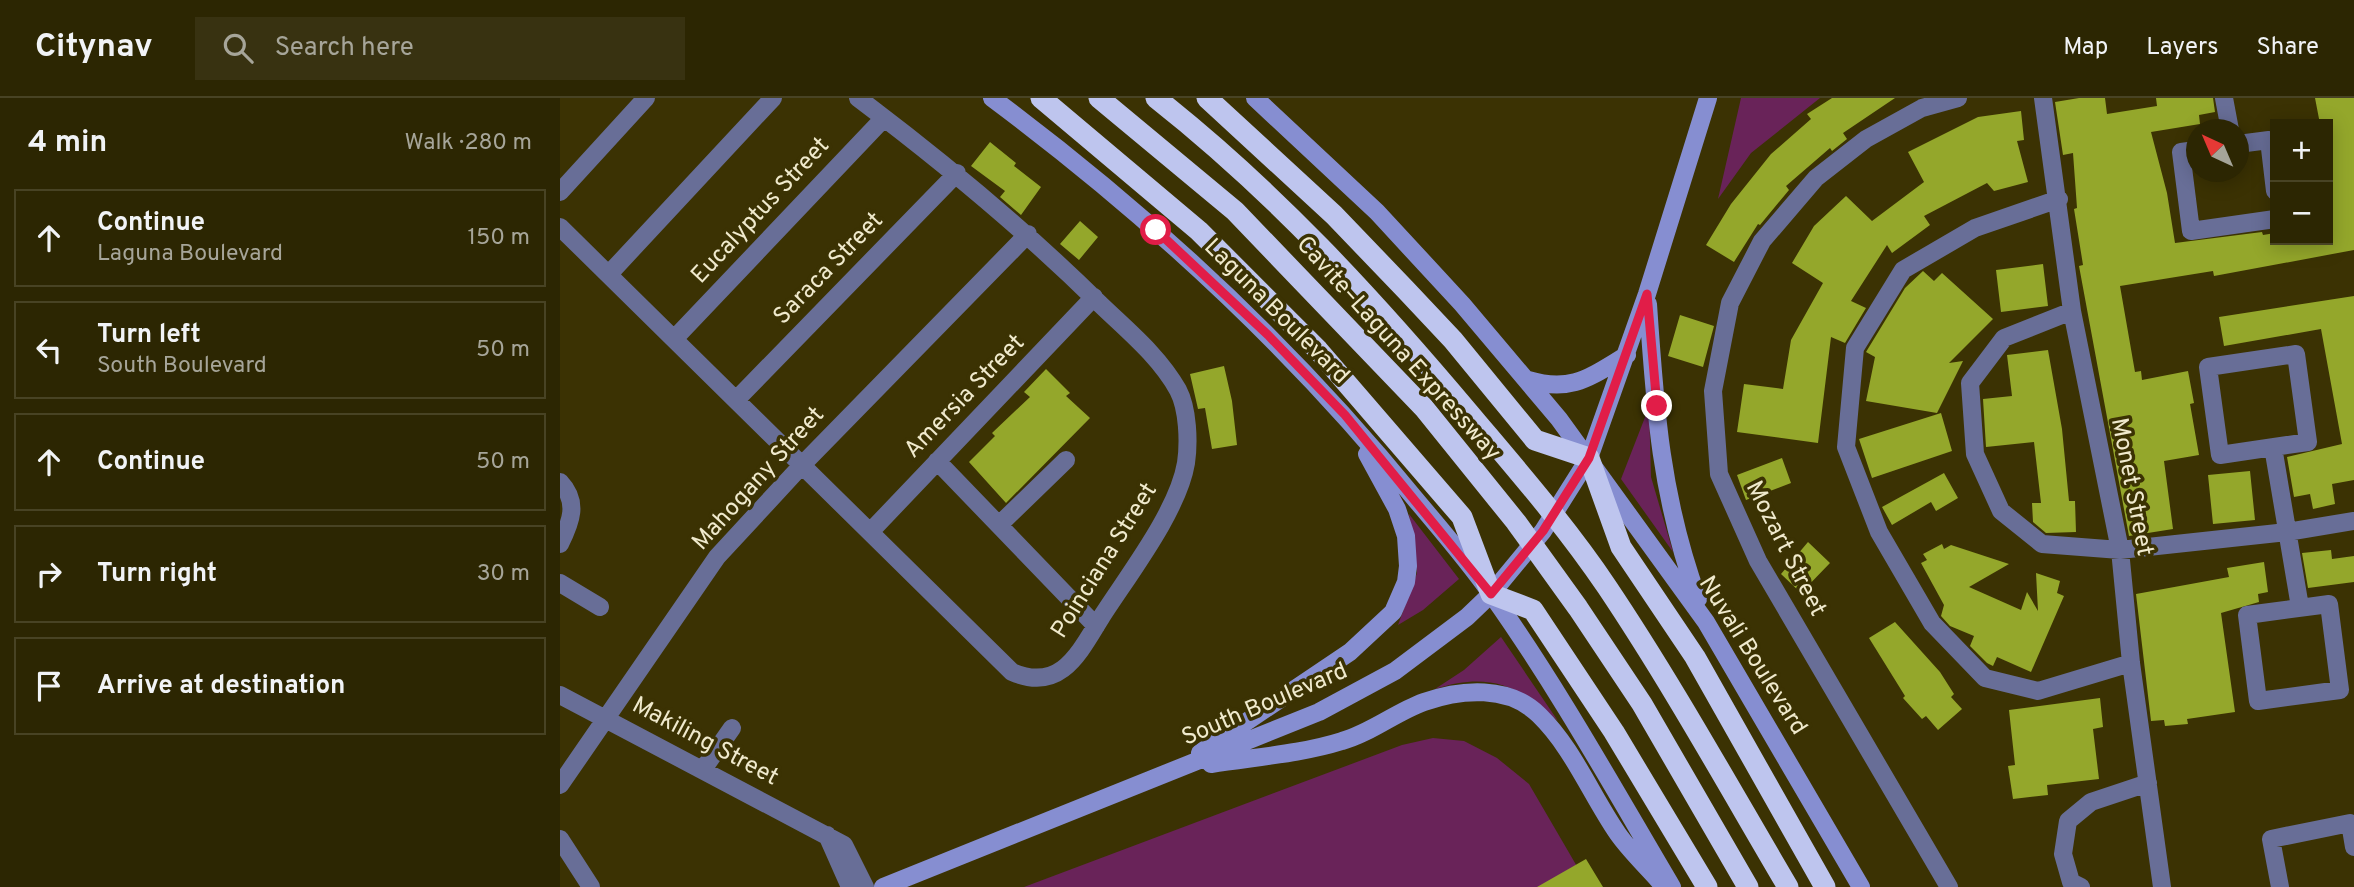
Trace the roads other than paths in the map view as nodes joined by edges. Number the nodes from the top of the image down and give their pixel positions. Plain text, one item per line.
1 (646, 98) edge
2 (773, 98) edge
3 (858, 98) edge
4 (992, 98) edge
5 (1041, 98) edge
6 (1099, 98) edge
7 (1156, 98) edge
8 (1207, 98) edge
9 (1255, 98) edge
10 (1708, 98) edge
11 (1958, 98) edge
12 (2043, 98) edge
13 (2224, 98) edge
14 (884, 117) junction
15 (2228, 119) edge
16 (2249, 143) edge
17 (2186, 151) edge
18 (957, 173) junction
19 (2274, 182) edge
20 (560, 192) edge
21 (2059, 200) junction
22 (2270, 220) edge
23 (560, 227) edge
24 (1028, 234) junction
25 (609, 274) junction
26 (1647, 294) junction
27 (1094, 298) junction
28 (2072, 312) junction
29 (675, 338) junction
30 (1627, 355) junction
31 (1528, 380) junction
32 (737, 399) junction
33 (1345, 415) junction
34 (2273, 447) junction
35 (1589, 458) junction
36 (1066, 460) dead end
37 (937, 461) junction
38 (803, 464) junction
39 (560, 482) edge
40 (2354, 521) edge
41 (999, 525) junction
42 (871, 531) junction
43 (2287, 532) junction
44 (560, 544) edge
45 (2120, 550) junction
46 (560, 583) edge
47 (1491, 594) junction
48 (600, 607) dead end
49 (2300, 607) junction
50 (1706, 622) junction
51 (1096, 626) junction
52 (2131, 663) junction
53 (560, 695) edge
54 (608, 719) junction
55 (732, 728) dead end
56 (704, 768) junction
57 (1177, 769) junction
58 (2148, 783) junction
59 (560, 785) edge
60 (827, 835) junction
61 (560, 839) edge
62 (2354, 847) edge
63 (2159, 886) edge
64 (591, 887) edge
65 (850, 887) edge
66 (865, 887) edge
67 (883, 887) edge
68 (1665, 887) edge
69 (1672, 887) edge
70 (1707, 887) edge
71 (1748, 887) edge
72 (1788, 887) edge
73 (1825, 887) edge
74 (1861, 887) edge
75 (1949, 887) edge
76 (2081, 887) edge
77 (2280, 887) edge

1 - 20 street
2 - 25 street
3 - 14 street, Poinciana Street
4 - 33 main road, Laguna Boulevard
5 - 47 highway
6 - 71 highway, Cavite–Laguna Expressway
7 - 72 highway, Cavite–Laguna Expressway
8 - 35 highway
9 - 31 main road
10 - 26 main road, South Boulevard
11 - 75 street, Mozart Street
12 - 21 street, Monet Street
13 - 15 street
14 - 18 street, Poinciana Street
14 - 29 street, Eucalyptus Street
16 - 19 street
17 - 22 street
18 - 24 street, Poinciana Street
18 - 32 street, Saraca Street
21 - 28 street, Monet Street
21 - 52 street
23 - 25 street, Poinciana Street
24 - 27 street, Poinciana Street
24 - 38 street, Mahogany Street
25 - 29 street, Poinciana Street
26 - 30 main road, South Boulevard
26 - 50 main road
27 - 37 street, Amersia Street
27 - 51 street, Poinciana Street
28 - 45 street, Monet Street
28 - 45 street
29 - 32 street, Poinciana Street
30 - 31 main road
30 - 35 main road, South Boulevard
31 - 35 main road
32 - 38 street, Poinciana Street
33 - 47 main road, Laguna Boulevard
33 - 57 main road
34 - 34 street
34 - 43 street
35 - 47 main road, South Boulevard
35 - 50 main road, Nuvali Boulevard
35 - 73 highway
36 - 41 street
37 - 41 street
37 - 42 street, Amersia Street
38 - 42 street, Poinciana Street
38 - 54 street, Mahogany Street
39 - 44 street
40 - 43 street
41 - 51 street
42 - 51 street, Poinciana Street
43 - 45 street
43 - 49 street
45 - 52 street, Monet Street
46 - 48 street
47 - 57 main road, South Boulevard
47 - 69 main road
47 - 70 highway
49 - 49 street
50 - 74 main road, Nuvali Boulevard
52 - 58 street, Monet Street
53 - 54 street, Makiling Street
54 - 56 street, Makiling Street
54 - 59 street, Mahogany Street
55 - 56 street
56 - 60 street, Makiling Street
57 - 67 main road, South Boulevard
57 - 68 main road
58 - 63 street, Monet Street
58 - 76 street
60 - 65 street
60 - 66 street, Makiling Street
61 - 64 street
62 - 77 street

